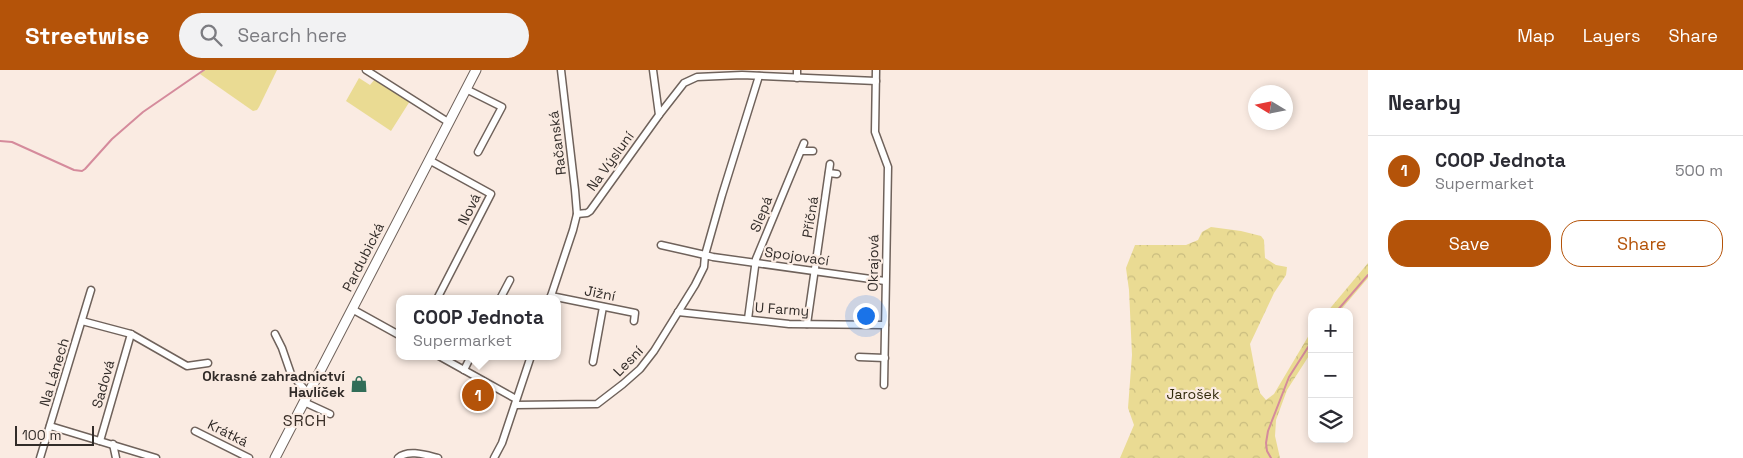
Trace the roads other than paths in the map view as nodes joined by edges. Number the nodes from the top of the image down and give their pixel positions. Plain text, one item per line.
1 (366, 70) edge
2 (476, 70) edge
3 (561, 70) edge
4 (653, 70) edge
5 (797, 70) edge
6 (876, 70) edge
7 (742, 73) edge
8 (759, 76) junction
9 (797, 78) junction
10 (876, 81) junction
11 (466, 89) junction
12 (660, 115) junction
13 (448, 122) junction
14 (804, 143) dead end
15 (801, 151) junction
16 (813, 151) dead end
17 (478, 152) dead end
18 (429, 160) junction
19 (830, 164) dead end
20 (829, 174) junction
21 (837, 174) dead end
22 (577, 214) junction
23 (661, 245) dead end
24 (705, 255) junction
25 (756, 263) junction
26 (814, 272) junction
27 (510, 280) dead end
28 (885, 281) junction
29 (90, 290) dead end
30 (439, 295) edge
31 (502, 295) edge
32 (551, 295) edge
33 (561, 300) edge
34 (603, 307) junction
35 (352, 309) junction
36 (678, 312) junction
37 (748, 319) junction
38 (82, 321) junction
39 (634, 321) dead end
40 (807, 324) junction
41 (885, 325) junction
42 (396, 333) edge
43 (131, 334) junction
44 (275, 334) dead end
45 (859, 357) dead end
46 (885, 358) junction
47 (446, 360) edge
48 (469, 360) edge
49 (530, 360) edge
50 (593, 362) dead end
51 (208, 363) dead end
52 (464, 370) junction
53 (884, 385) dead end
54 (306, 398) junction
55 (516, 402) junction
56 (330, 414) dead end
57 (50, 426) junction
58 (196, 431) dead end
59 (100, 441) junction
60 (113, 444) junction
61 (40, 458) edge
62 (116, 458) edge
63 (156, 458) edge
64 (249, 458) edge
65 (275, 458) edge
66 (398, 458) edge
67 (438, 458) edge
68 (494, 458) edge

1 - 13 street
2 - 11 street, Pardubická
3 - 22 street, Račanská
4 - 12 street
5 - 9 street
6 - 10 street, Okrajová
7 - 8 street, Na Výsluní
7 - 12 street, Na Výsluní
8 - 9 street, Na Výsluní
8 - 24 street, Lesní
9 - 10 street, Na Výsluní
10 - 28 street, Okrajová
11 - 13 street, Pardubická
11 - 17 street
12 - 22 street, Na Výsluní
13 - 18 street, Pardubická
14 - 15 street, Slepá
15 - 16 street
15 - 25 street, Slepá
18 - 30 street, Nová
18 - 35 street, Pardubická
19 - 20 street, Příčná
20 - 21 street
20 - 26 street, Příčná
22 - 32 street
23 - 24 street
24 - 25 street, Spojovací
24 - 36 street, Lesní
25 - 26 street, Spojovací
25 - 37 street, Slepá
26 - 28 street, Spojovací
26 - 40 street, Příčná
27 - 31 street
28 - 41 street, Okrajová
29 - 38 street, Na Lánech
33 - 34 street, Jižní
34 - 39 street, Jižní
34 - 50 street
35 - 42 street
35 - 54 street, Pardubická
36 - 37 street, U Farmy
36 - 55 street, Lesní
37 - 40 street, U Farmy
38 - 43 street
38 - 57 street, Na Lánech
40 - 41 street, U Farmy
41 - 46 street, Okrajová
43 - 51 street
43 - 59 street, Sadová
44 - 54 street
45 - 46 street
46 - 53 street, Okrajová
47 - 52 street
48 - 52 street
49 - 55 street
52 - 55 street
54 - 56 street
54 - 65 street, Pardubická
55 - 68 street
57 - 59 street
57 - 61 street, Na Lánech
58 - 64 street, Krátká
59 - 60 street
60 - 62 street
60 - 63 street
66 - 67 street

